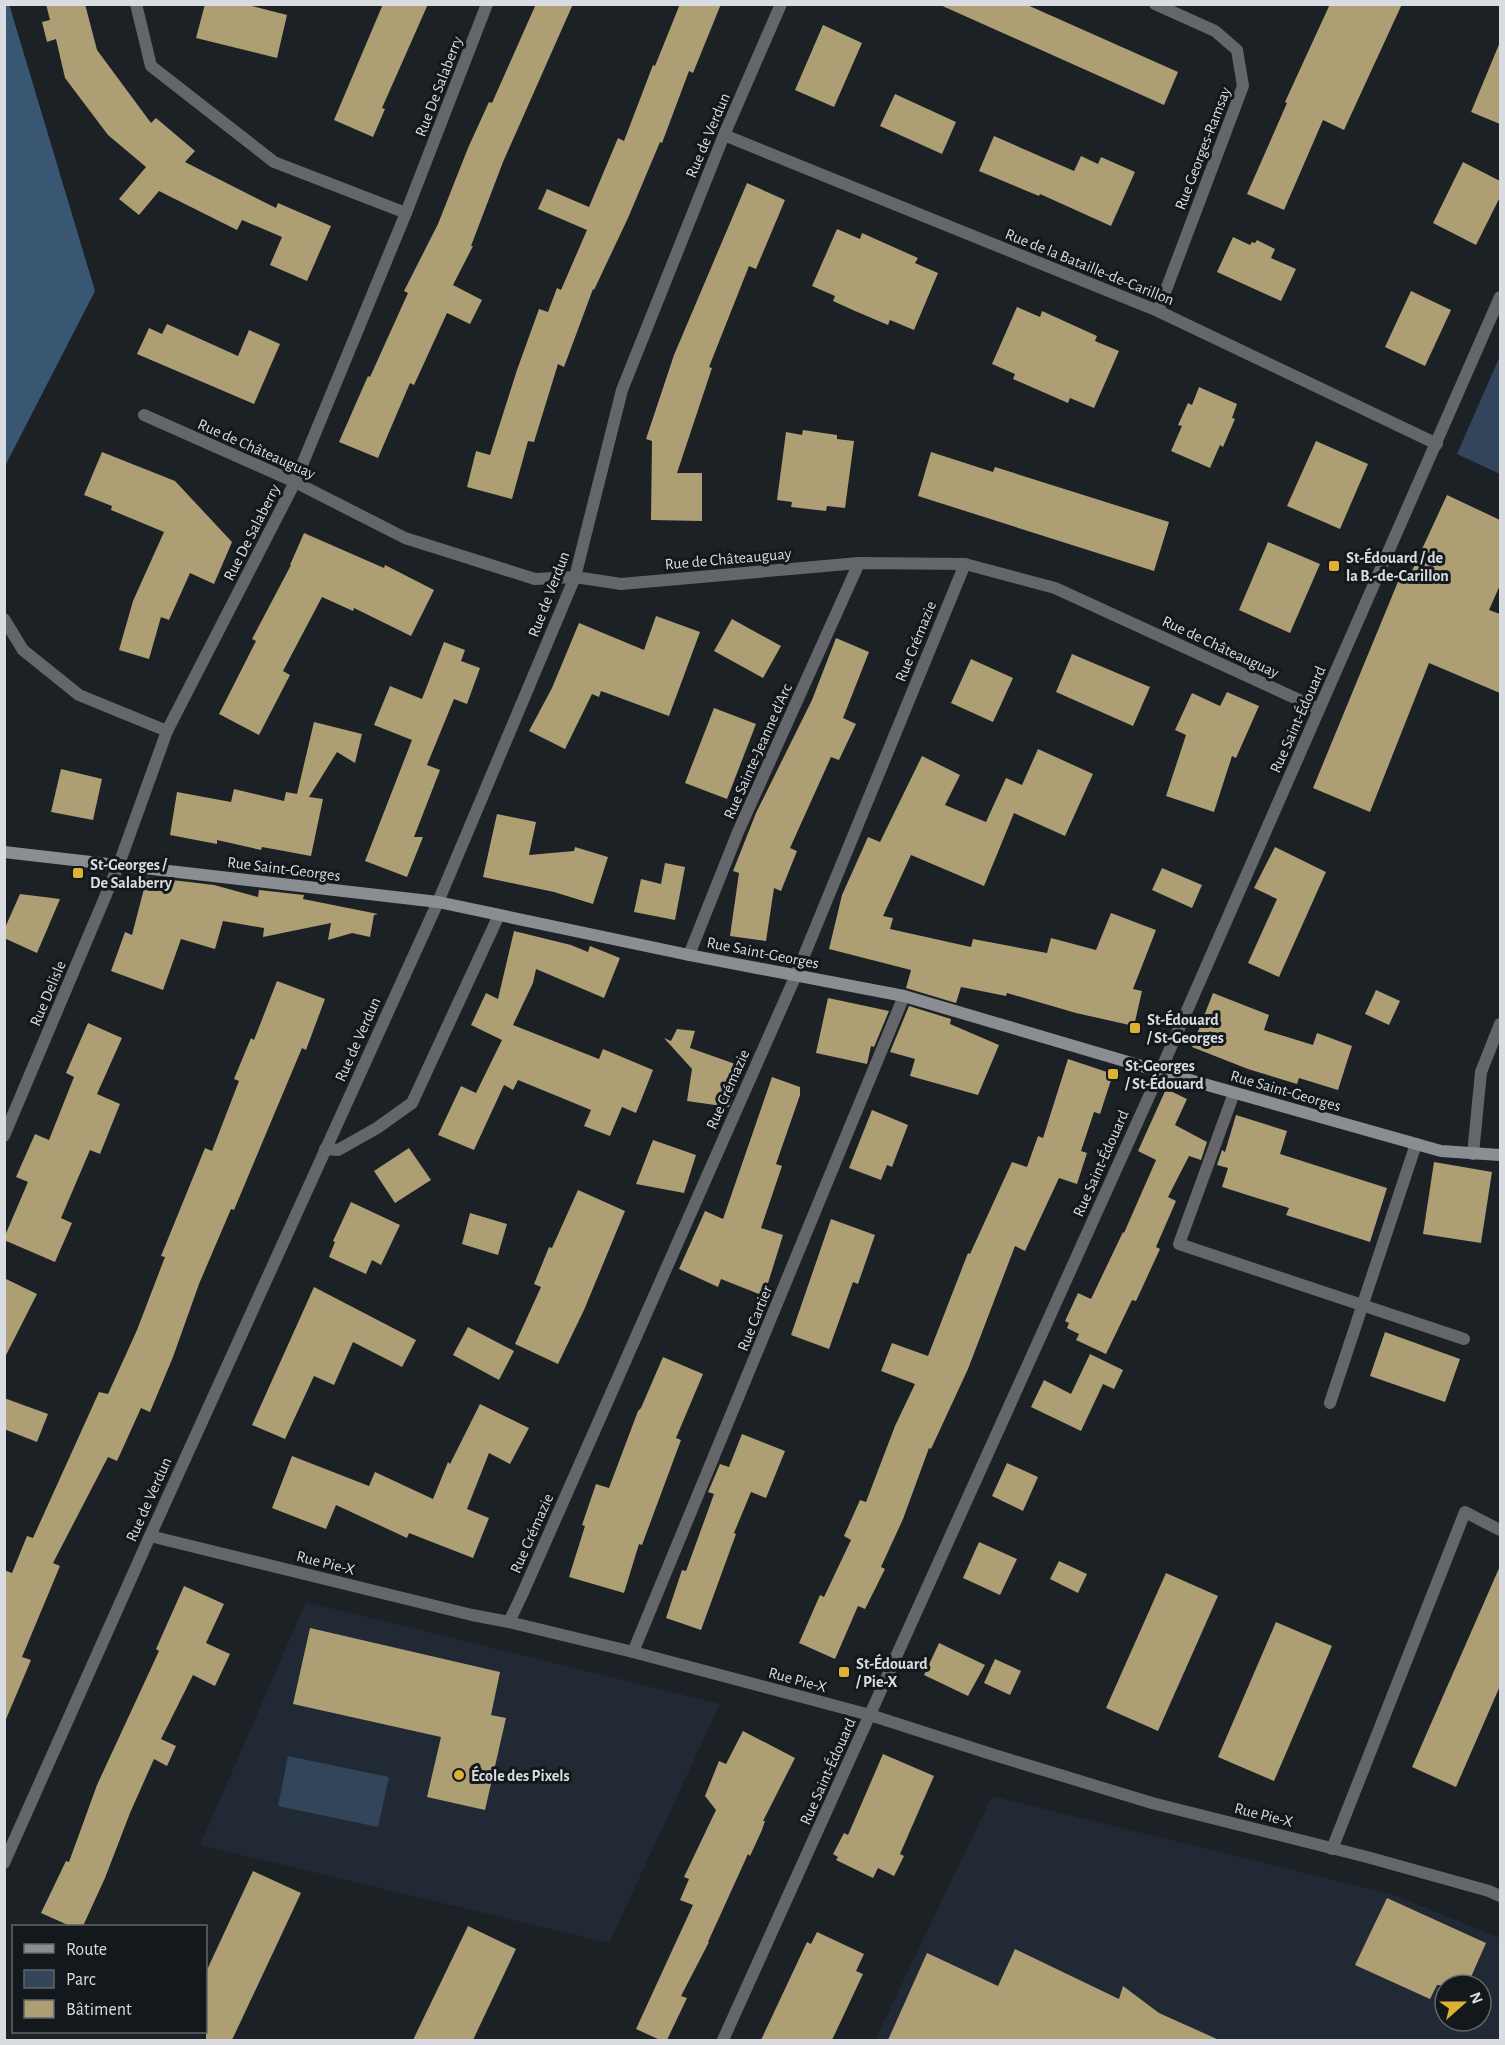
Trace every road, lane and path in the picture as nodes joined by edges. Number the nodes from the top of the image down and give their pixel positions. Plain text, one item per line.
1 (487, 4) edge
2 (781, 4) edge
3 (1155, 4) edge
4 (137, 5) edge
5 (724, 135) junction
6 (406, 213) junction
7 (1500, 297) edge
8 (1158, 311) junction
9 (144, 415) dead end
10 (1437, 444) junction
11 (295, 482) junction
12 (859, 563) junction
13 (965, 564) junction
14 (575, 577) junction
15 (4, 619) edge
16 (1320, 709) junction
17 (167, 730) junction
18 (4, 852) edge
19 (119, 864) junction
20 (438, 902) junction
21 (499, 915) junction
22 (689, 955) junction
23 (795, 975) junction
24 (904, 996) junction
25 (1500, 1024) edge
26 (1160, 1072) junction
27 (1233, 1093) junction
28 (4, 1136) edge
29 (1416, 1144) junction
30 (325, 1149) junction
31 (1473, 1154) junction
32 (1500, 1155) edge
33 (1363, 1305) junction
34 (1464, 1339) dead end
35 (1330, 1403) dead end
36 (1500, 1530) edge
37 (150, 1536) junction
38 (509, 1622) junction
39 (633, 1652) junction
40 (870, 1715) junction
41 (1332, 1849) junction
42 (4, 1863) edge
43 (1500, 1896) edge
44 (723, 2040) edge

1 - 6 street, Rue De Salaberry
2 - 5 street, Rue de Verdun
3 - 8 street, Rue Georges-Ramsay
4 - 6 street
5 - 8 street, Rue de la Bataille-de-Carillon
5 - 14 street, Rue de Verdun
6 - 11 street, Rue De Salaberry
7 - 10 street, Rue Saint-Édouard
8 - 10 street, Rue de la Bataille-de-Carillon
9 - 11 street, Rue de Châteauguay
10 - 16 street, Rue Saint-Édouard
11 - 14 street, Rue de Châteauguay
11 - 17 street, Rue De Salaberry
12 - 13 street, Rue de Châteauguay
12 - 14 street, Rue de Châteauguay
12 - 22 street, Rue Sainte-Jeanne d'Arc
13 - 16 street, Rue de Châteauguay
13 - 23 street, Rue Crémazie
14 - 20 street, Rue de Verdun
15 - 17 street
16 - 26 street, Rue Saint-Édouard
17 - 19 street, Rue De Salaberry
18 - 19 street, Rue Saint-Georges
19 - 20 street, Rue Saint-Georges
19 - 28 street, Rue Delisle
20 - 21 street, Rue Saint-Georges
20 - 30 street, Rue de Verdun
21 - 22 street, Rue Saint-Georges
21 - 30 street
22 - 23 street, Rue Saint-Georges
23 - 24 street, Rue Saint-Georges
23 - 38 street, Rue Crémazie
24 - 26 street, Rue Saint-Georges
24 - 39 street, Rue Cartier
25 - 31 street
26 - 27 street, Rue Saint-Georges
26 - 40 street, Rue Saint-Édouard
27 - 29 street, Rue Saint-Georges
27 - 33 street
29 - 31 street, Rue Saint-Georges
29 - 33 street
30 - 37 street, Rue de Verdun
31 - 32 street, Rue Saint-Georges
33 - 34 street
33 - 35 street
36 - 41 street
37 - 38 street, Rue Pie-X
37 - 42 street, Rue de Verdun
38 - 39 street, Rue Pie-X
39 - 40 street, Rue Pie-X
40 - 41 street, Rue Pie-X
40 - 44 street, Rue Saint-Édouard
41 - 43 street, Rue Pie-X

